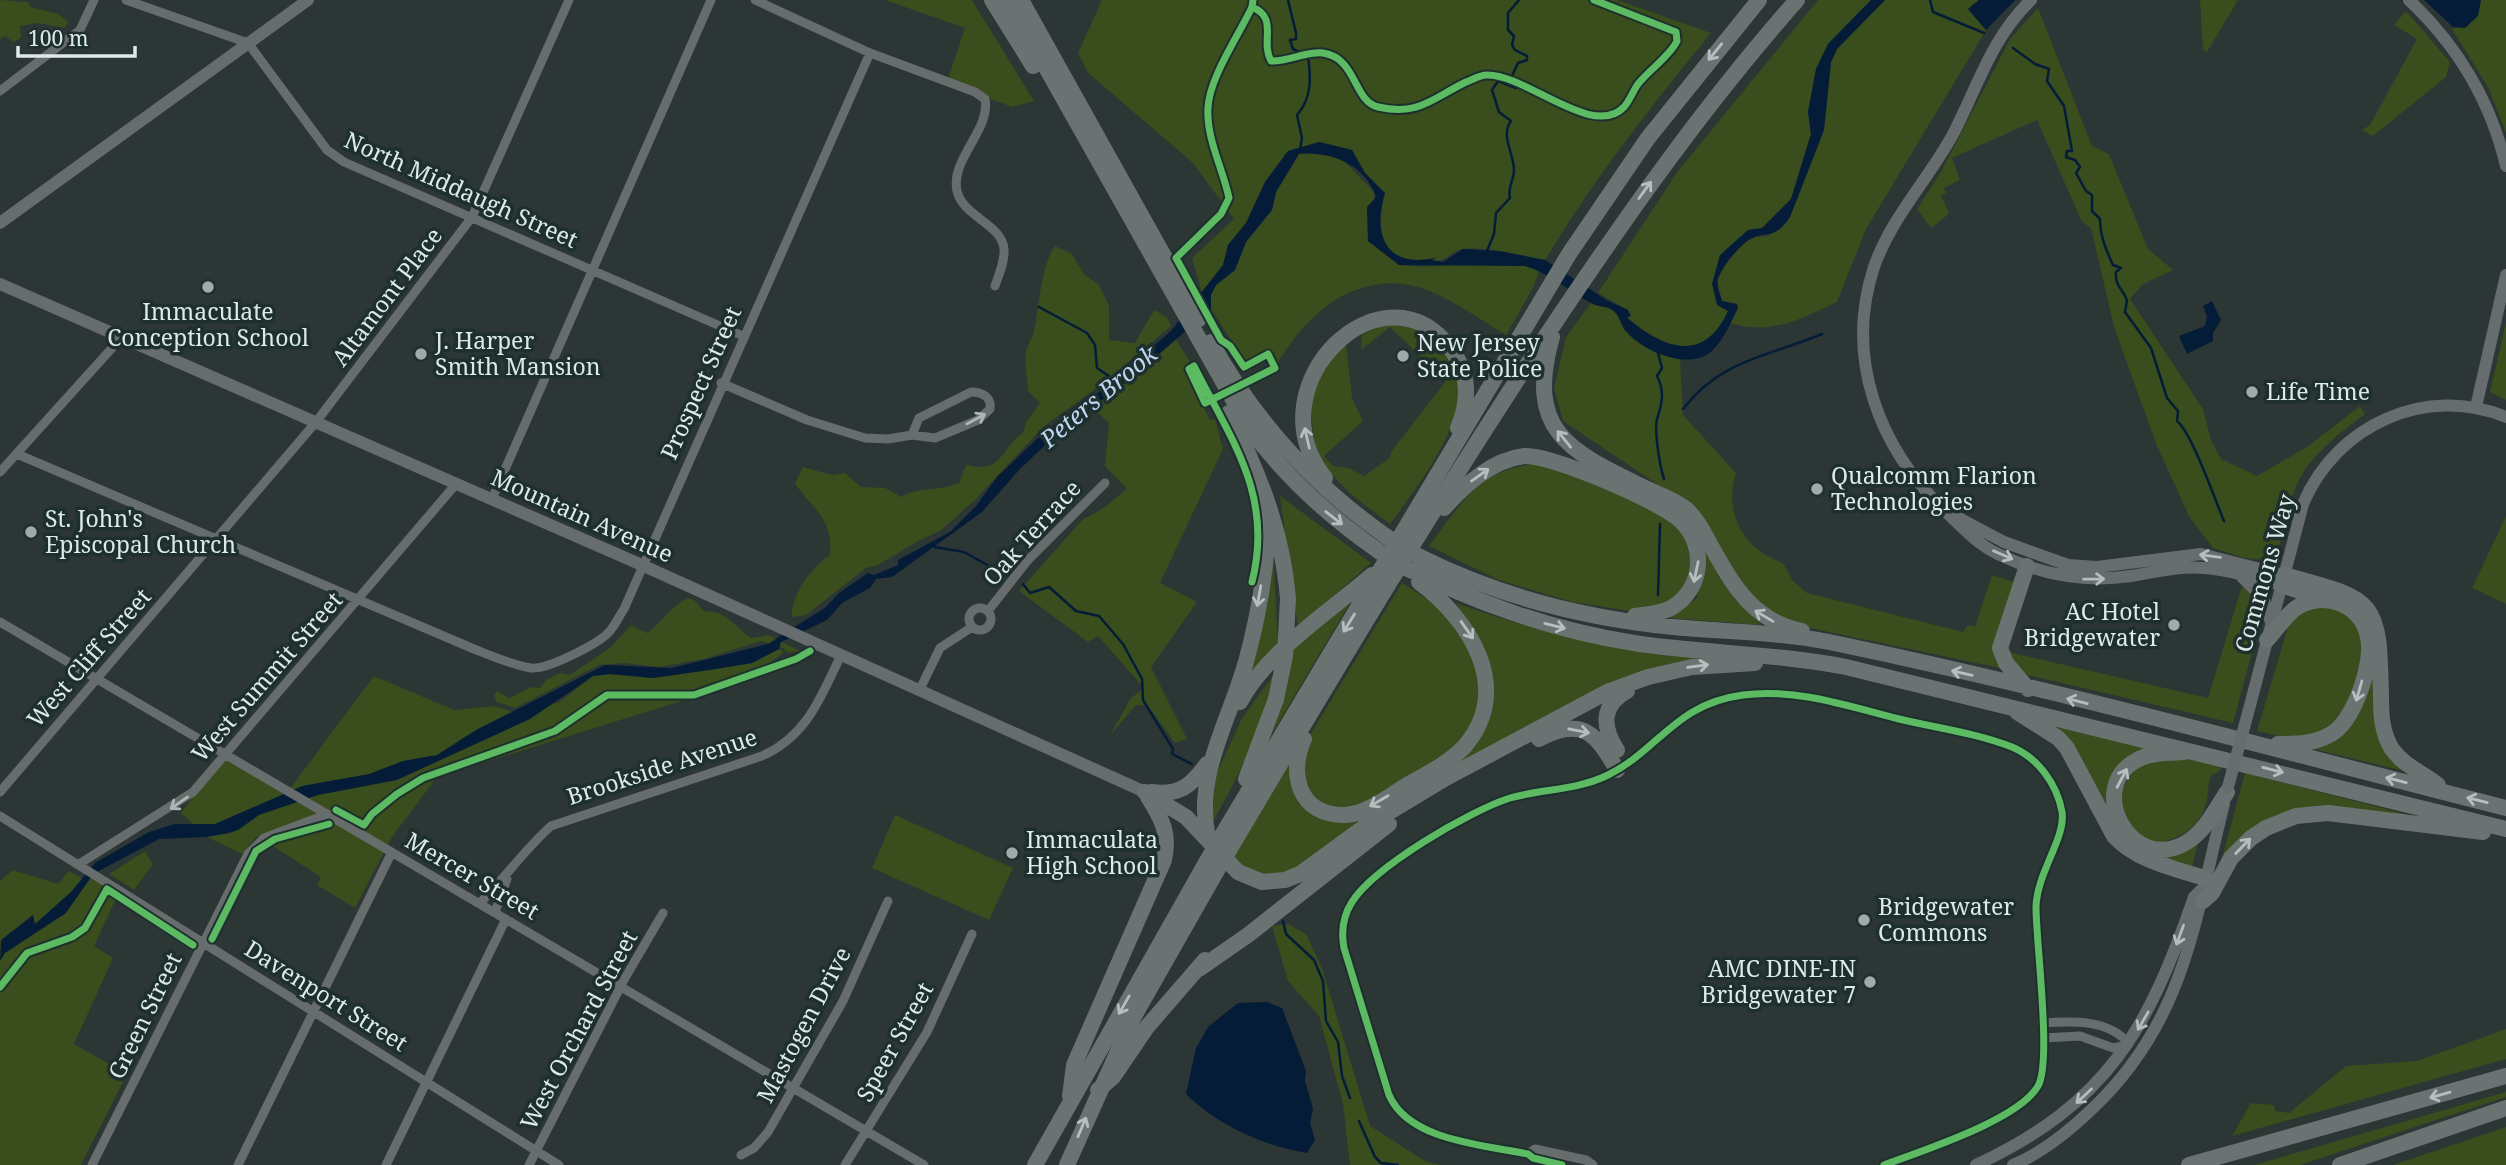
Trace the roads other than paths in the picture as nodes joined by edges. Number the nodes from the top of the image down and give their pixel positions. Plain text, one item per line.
1 (94, 0) edge
2 (126, 0) edge
3 (307, 0) edge
4 (569, 0) edge
5 (711, 0) edge
6 (755, 0) edge
7 (992, 0) edge
8 (1008, 0) edge
9 (1021, 0) edge
10 (1032, 0) edge
11 (1759, 0) edge
12 (1797, 0) edge
13 (2031, 0) edge
14 (2409, 0) edge
15 (248, 43) junction
16 (870, 53) junction
17 (1056, 64) junction
18 (0, 91) edge
19 (1101, 166) junction
20 (2506, 166) edge
21 (472, 217) junction
22 (0, 223) edge
23 (594, 271) junction
24 (2506, 275) edge
25 (0, 284) edge
26 (995, 286) dead end
27 (1179, 295) junction
28 (1555, 323) junction
29 (743, 336) junction
30 (122, 337) junction
31 (1209, 349) junction
32 (722, 383) junction
33 (2476, 407) junction
34 (2506, 417) edge
35 (316, 422) junction
36 (912, 435) junction
37 (17, 454) junction
38 (1451, 455) junction
39 (0, 472) edge
40 (1105, 483) dead end
41 (456, 484) junction
42 (492, 499) junction
43 (1268, 504) junction
44 (1944, 510) junction
45 (1355, 515) junction
46 (217, 539) junction
47 (1418, 549) junction
48 (1384, 551) junction
49 (642, 565) junction
50 (2027, 566) junction
51 (2241, 577) junction
52 (1421, 579) junction
53 (2282, 580) junction
54 (360, 599) junction
55 (2324, 599) junction
56 (988, 611) junction
57 (1622, 620) junction
58 (0, 622) edge
59 (2272, 623) junction
60 (972, 627) junction
61 (2267, 640) junction
62 (1827, 642) junction
63 (841, 655) junction
64 (1820, 662) junction
65 (1672, 671) junction
66 (97, 678) junction
67 (2028, 689) junction
68 (920, 690) junction
69 (2003, 704) junction
70 (1304, 722) junction
71 (1224, 730) junction
72 (2255, 744) junction
73 (2196, 751) junction
74 (226, 754) junction
75 (1211, 757) junction
76 (1622, 767) junction
77 (2227, 789) junction
78 (0, 792) edge
79 (1145, 792) junction
80 (2449, 793) junction
81 (2506, 808) edge
82 (328, 814) junction
83 (0, 816) edge
84 (1371, 824) junction
85 (2506, 829) edge
86 (2506, 836) edge
87 (1221, 839) junction
88 (392, 852) junction
89 (82, 866) junction
90 (1211, 866) junction
91 (509, 874) junction
92 (2203, 890) junction
93 (888, 901) dead end
94 (480, 904) junction
95 (495, 912) junction
96 (663, 913) dead end
97 (506, 919) junction
98 (972, 934) dead end
99 (204, 942) junction
100 (1199, 969) junction
101 (621, 986) junction
102 (314, 1011) junction
103 (2042, 1023) junction
104 (2043, 1038) junction
105 (2129, 1044) junction
106 (2506, 1076) edge
107 (426, 1082) junction
108 (793, 1088) junction
109 (1098, 1090) junction
110 (1069, 1102) junction
111 (2506, 1108) edge
112 (867, 1131) junction
113 (537, 1150) junction
114 (1528, 1154) junction
115 (741, 1155) dead end
116 (93, 1165) edge
117 (238, 1165) edge
118 (386, 1165) edge
119 (529, 1165) edge
120 (559, 1165) edge
121 (845, 1165) edge
122 (924, 1165) edge
123 (1035, 1165) edge
124 (1067, 1165) edge
125 (1562, 1165) edge
126 (1593, 1165) edge
127 (1884, 1165) edge
128 (1976, 1165) edge
129 (2013, 1165) edge
130 (2189, 1165) edge
131 (2340, 1165) edge

1 - 18 street
2 - 15 street
3 - 15 street
4 - 21 street, Altamont Place
5 - 23 street
6 - 16 street
7 - 19 highway
8 - 19 highway
9 - 17 highway
10 - 17 highway
11 -> 38 highway
28 -> 12 highway
13 - 44 street
14 - 20 street
15 - 21 street, North Middaugh Street
15 - 22 street
16 - 26 street
16 - 29 street, Prospect Street
17 - 27 highway
19 - 27 highway
21 - 23 street, North Middaugh Street
21 - 35 street, Altamont Place
23 - 29 street, North Middaugh Street
23 - 42 street
24 - 33 street
25 - 30 street, Mountain Avenue
27 - 31 highway
28 - 47 highway
62 -> 28 highway
29 - 32 street, Prospect Street
30 - 35 street, Mountain Avenue
30 - 37 street
31 - 43 highway
31 - 45 highway
31 -> 48 highway
32 - 36 street
32 - 49 street, Prospect Street
33 - 34 street, Commons Way
33 - 53 street, Commons Way
35 - 41 street, Mountain Avenue
35 - 46 street, West Cliff Street
36 -> 36 street
37 - 39 street
37 - 46 street, Prospect Street
45 -> 38 highway
38 - 48 highway
40 - 56 street, Oak Terrace
41 - 42 street, Mountain Avenue
41 - 54 street, West Summit Street
42 - 49 street, Mountain Avenue
43 -> 71 highway
43 - 87 highway, bridge
44 -> 50 street
53 -> 44 street
45 - 48 highway
46 - 54 street, Prospect Street
46 - 66 street, West Cliff Street
47 - 48 highway, bridge
47 - 57 highway
47 -> 57 highway
47 - 70 highway
48 - 52 highway, bridge
48 - 71 highway
48 -> 87 highway
49 - 54 street, Prospect Street
49 - 63 street, Mountain Avenue
50 -> 51 street
50 - 67 highway
51 - 53 street
51 - 59 street
52 -> 64 highway
52 -> 70 highway
53 - 55 highway
53 - 59 street, Commons Way
53 - 80 highway
54 - 74 street, West Summit Street
55 - 61 highway
55 -> 72 highway
56 - 60 street, Oak Terrace
56 - 60 street, Oak Terrace
57 - 62 highway
58 - 66 street, Mercer Street
59 - 61 street, Commons Way
60 - 68 street, Oak Terrace
61 - 77 street, Commons Way, bridge
67 -> 62 highway
63 - 68 street, Mountain Avenue
63 - 91 street, Brookside Avenue
65 -> 64 highway
64 - 69 highway
65 - 76 highway
65 - 84 highway
66 - 74 street, Mercer Street
66 - 78 street, West Cliff Street
72 -> 67 highway
68 - 79 street, Mountain Avenue
69 - 73 highway
69 - 92 highway
70 - 87 highway
71 - 75 highway
80 -> 72 highway
77 -> 73 highway
73 -> 85 highway
74 - 82 street, Mercer Street
74 -> 89 street, West Summit Street
75 - 79 highway
75 - 87 highway
100 -> 76 highway
76 - 103 street
76 - 114 street
77 - 92 street, Commons Way
79 - 87 highway
79 - 110 highway
81 -> 80 highway
82 - 88 street, Mercer Street
82 - 99 street, Green Street
83 - 89 street, Davenport Street
84 - 87 highway
84 - 100 highway
92 -> 86 highway
87 - 90 highway, bridge
88 - 94 street, Mercer Street
88 - 102 street
89 - 99 street, Davenport Street
90 - 109 highway
90 -> 110 highway
91 - 94 street, Brookside Avenue
91 - 95 street, Brookside Avenue
92 -> 105 street, Commons Way
92 - 129 street, Commons Way
93 - 108 street, Mastogen Drive
94 - 95 street, Mercer Street
95 - 97 street, Mercer Street
96 - 101 street, West Orchard Street
97 - 101 street, Mercer Street
97 - 107 street
98 - 112 street, Speer Street
99 - 102 street, Davenport Street
99 - 116 street, Green Street
100 - 109 highway
101 - 108 street, Mercer Street
101 - 113 street, West Orchard Street
102 - 107 street, Davenport Street
102 - 117 street
103 - 104 street
103 - 105 street
104 - 105 street
104 - 127 street
105 -> 128 street, Commons Way
106 -> 130 highway
107 - 113 street, Davenport Street
107 - 118 street
108 - 112 street, Mercer Street
108 - 115 street, Mastogen Drive
124 -> 109 highway
110 - 123 highway
111 - 131 highway
112 - 121 street, Speer Street
112 - 122 street, Mercer Street
113 - 119 street, West Orchard Street
113 - 120 street, Davenport Street
114 - 125 street
114 - 126 street

